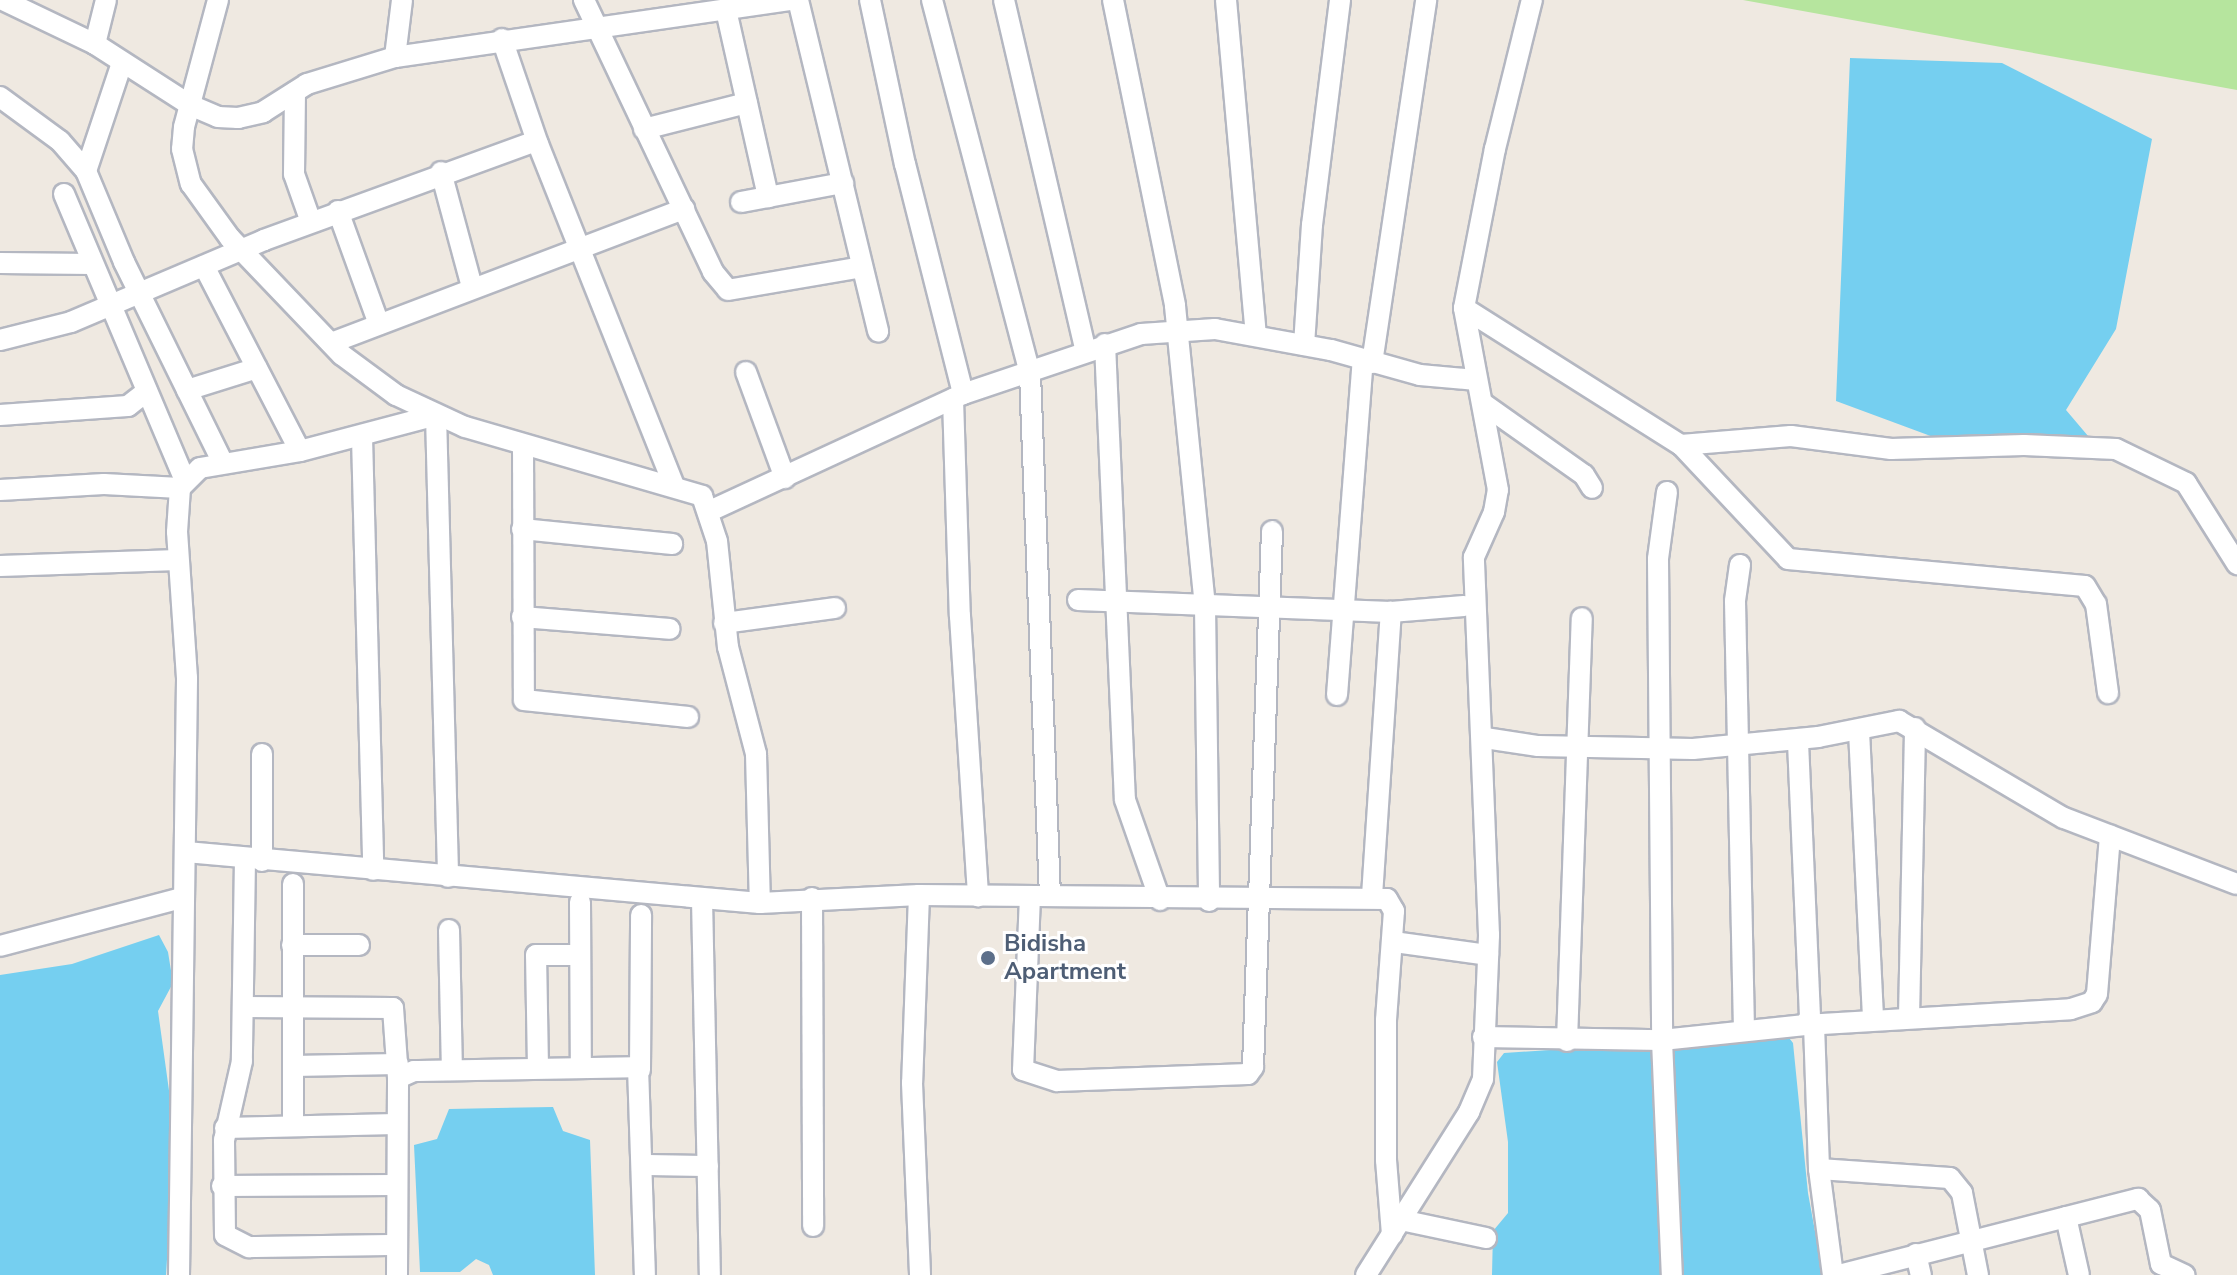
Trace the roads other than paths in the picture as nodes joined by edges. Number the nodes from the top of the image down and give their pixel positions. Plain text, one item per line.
1 (106, 0) edge
2 (218, 0) edge
3 (402, 0) edge
4 (584, 0) edge
5 (795, 0) edge
6 (870, 0) edge
7 (932, 0) edge
8 (1004, 0) edge
9 (1113, 0) edge
10 (1226, 0) edge
11 (1340, 0) edge
12 (1426, 0) edge
13 (1532, 0) edge
14 (15, 2) edge
15 (716, 7) edge
16 (597, 25) junction
17 (502, 39) junction
18 (95, 44) junction
19 (395, 57) junction
20 (122, 63) junction
21 (295, 92) junction
22 (0, 97) edge
23 (747, 103) junction
24 (190, 105) junction
25 (644, 129) junction
26 (536, 141) junction
27 (86, 171) junction
28 (441, 172) junction
29 (843, 183) junction
30 (64, 194) dead end
31 (768, 197) junction
32 (741, 202) dead end
33 (684, 209) junction
34 (338, 211) junction
35 (311, 222) junction
36 (581, 249) junction
37 (241, 250) junction
38 (0, 263) edge
39 (92, 264) junction
40 (204, 266) junction
41 (862, 267) junction
42 (472, 287) junction
43 (138, 292) junction
44 (108, 303) junction
45 (1464, 308) junction
46 (379, 324) junction
47 (1176, 329) junction
48 (878, 331) dead end
49 (1256, 335) junction
50 (0, 340) edge
51 (331, 343) junction
52 (1304, 345) junction
53 (1095, 348) junction
54 (1368, 361) junction
55 (257, 368) junction
56 (746, 372) dead end
57 (1030, 374) junction
58 (1476, 380) junction
59 (187, 390) junction
60 (147, 391) junction
61 (958, 397) junction
62 (1485, 405) junction
63 (0, 415) edge
64 (436, 415) junction
65 (362, 437) junction
66 (523, 445) junction
67 (1681, 445) junction
68 (300, 451) junction
69 (222, 461) junction
70 (785, 478) junction
71 (182, 484) junction
72 (674, 485) junction
73 (1592, 488) dead end
74 (0, 490) edge
75 (1667, 492) dead end
76 (710, 511) junction
77 (522, 529) junction
78 (1272, 531) dead end
79 (672, 544) dead end
80 (178, 560) junction
81 (2237, 564) edge
82 (1740, 565) dead end
83 (0, 566) edge
84 (1117, 599) junction
85 (1078, 600) dead end
86 (1205, 606) junction
87 (1464, 606) dead end
88 (835, 608) dead end
89 (1270, 610) junction
90 (1344, 611) junction
91 (1391, 612) junction
92 (522, 617) junction
93 (1582, 618) dead end
94 (724, 623) junction
95 (670, 629) dead end
96 (2108, 693) dead end
97 (1337, 695) dead end
98 (688, 717) dead end
99 (1915, 728) junction
100 (1859, 731) junction
101 (1485, 738) junction
102 (1798, 740) junction
103 (1736, 746) junction
104 (1581, 747) junction
105 (1660, 749) junction
106 (262, 754) dead end
107 (2110, 836) junction
108 (186, 852) junction
109 (254, 860) junction
110 (373, 870) junction
111 (448, 877) junction
112 (293, 884) dead end
113 (2237, 884) edge
114 (919, 895) junction
115 (978, 896) junction
116 (1040, 896) junction
117 (1372, 896) junction
118 (182, 898) junction
119 (812, 898) junction
120 (702, 899) junction
121 (1160, 900) junction
122 (1209, 901) junction
123 (1256, 901) junction
124 (580, 902) dead end
125 (760, 903) junction
126 (641, 915) dead end
127 (449, 930) dead end
128 (1394, 942) junction
129 (292, 945) junction
130 (359, 945) dead end
131 (0, 946) edge
132 (580, 955) junction
133 (1488, 955) junction
134 (243, 1007) junction
135 (292, 1007) junction
136 (1909, 1018) junction
137 (1873, 1020) junction
138 (1809, 1025) junction
139 (1744, 1030) junction
140 (1483, 1037) junction
141 (1662, 1040) junction
142 (1567, 1041) junction
143 (293, 1066) junction
144 (538, 1068) junction
145 (581, 1068) junction
146 (452, 1070) junction
147 (640, 1070) junction
148 (398, 1071) junction
149 (396, 1124) junction
150 (293, 1126) junction
151 (225, 1128) junction
152 (644, 1165) junction
153 (708, 1166) junction
154 (1819, 1169) junction
155 (395, 1185) junction
156 (222, 1186) junction
157 (2066, 1217) junction
158 (813, 1226) dead end
159 (1396, 1227) junction
160 (1486, 1238) dead end
161 (1971, 1240) junction
162 (396, 1245) junction
163 (1916, 1254) junction
164 (179, 1275) edge
165 (397, 1275) edge
166 (645, 1275) edge
167 (710, 1275) edge
168 (920, 1275) edge
169 (1366, 1275) edge
170 (1672, 1275) edge
171 (1833, 1275) edge
172 (1839, 1275) edge
173 (1921, 1275) edge
174 (1978, 1275) edge
175 (2079, 1275) edge
176 (2185, 1275) edge

1 - 18 street
2 - 24 street
3 - 19 street
4 - 16 street
5 - 15 street
5 - 29 street
6 - 61 street
7 - 57 street
8 - 53 street
9 - 47 street
10 - 49 street
11 - 52 street
12 - 54 street
13 - 45 street
14 - 18 street
15 - 16 street
15 - 23 street
16 - 17 street
16 - 25 street
17 - 19 street
17 - 26 street
18 - 20 street
19 - 21 street
20 - 24 street
20 - 27 street
21 - 24 street
21 - 35 street
22 - 27 street
23 - 25 street
23 - 31 street
24 - 37 street
25 - 33 street
26 - 28 street
26 - 36 street
27 - 43 street
28 - 34 street
28 - 42 street
29 - 31 street
29 - 41 street
30 - 39 street
31 - 32 street
33 - 36 street
33 - 41 street
34 - 35 street
34 - 46 street
35 - 37 street
36 - 42 street
36 - 72 street
37 - 40 street
37 - 51 street
38 - 39 street
39 - 44 street
40 - 43 street
40 - 55 street
41 - 48 street
42 - 46 street
43 - 44 street
43 - 59 street
44 - 50 street
44 - 60 street
45 - 58 street
45 - 67 street
46 - 51 street
47 - 49 street
47 - 53 street
47 - 86 street
49 - 52 street
51 - 64 street
52 - 54 street
53 - 57 street
53 - 84 street
54 - 58 street
54 - 90 street
55 - 59 street
55 - 68 street
56 - 70 street
57 - 61 street
57 - 116 street
58 - 62 street
59 - 69 street
60 - 63 street
60 - 71 street
61 - 70 street
61 - 115 street
62 - 73 street
62 - 101 street
64 - 65 street
64 - 66 street
64 - 111 street
65 - 68 street
65 - 110 street
66 - 72 street
66 - 77 street
67 - 81 street
67 - 96 street
68 - 69 street
69 - 71 street
70 - 76 street
71 - 74 street
71 - 80 street
72 - 76 street
75 - 105 street
76 - 94 street
77 - 79 street
77 - 92 street
78 - 89 street
80 - 83 street
80 - 108 street
82 - 103 street
84 - 85 street
84 - 86 street
84 - 121 street
86 - 89 street
86 - 122 street
87 - 91 street
88 - 94 street
89 - 90 street
89 - 123 street
90 - 91 street
90 - 97 street
91 - 117 street
92 - 95 street
92 - 98 street
93 - 104 street
94 - 125 street
99 - 100 street
99 - 107 street
99 - 136 street
100 - 102 street
100 - 137 street
101 - 104 street
101 - 133 street
102 - 103 street
102 - 138 street
103 - 105 street
103 - 139 street
104 - 105 street
104 - 142 street
105 - 141 street
106 - 109 street
107 - 113 street
107 - 136 street
108 - 109 street
108 - 118 street
109 - 110 street
109 - 134 street
110 - 111 street
111 - 120 street
112 - 129 street
114 - 115 street
114 - 119 street
114 - 168 street
115 - 116 street
116 - 121 street
116 - 123 street
117 - 123 street
117 - 128 street
118 - 131 street
118 - 164 street
119 - 125 street
119 - 158 street
120 - 125 street
120 - 153 street
121 - 122 street
122 - 123 street
124 - 132 street
126 - 147 street
127 - 146 street
128 - 133 street
128 - 159 street
129 - 130 street
129 - 135 street
132 - 144 street
132 - 145 street
133 - 140 street
134 - 135 street
134 - 151 street
135 - 143 street
135 - 148 street
136 - 137 street
137 - 138 street
138 - 139 street
138 - 154 street
139 - 141 street
140 - 142 street
140 - 159 street
141 - 142 street
141 - 170 street
143 - 148 street
143 - 150 street
144 - 145 street
144 - 146 street
145 - 147 street
146 - 148 street
147 - 152 street
148 - 149 street
149 - 150 street
149 - 155 street
150 - 151 street
151 - 156 street
152 - 153 street
152 - 166 street
153 - 167 street
154 - 161 street
154 - 171 street
155 - 156 street
155 - 162 street
156 - 162 street
157 - 161 street
157 - 175 street
157 - 176 street
159 - 160 street
159 - 169 street
161 - 163 street
161 - 174 street
162 - 165 street
163 - 172 street
163 - 173 street

